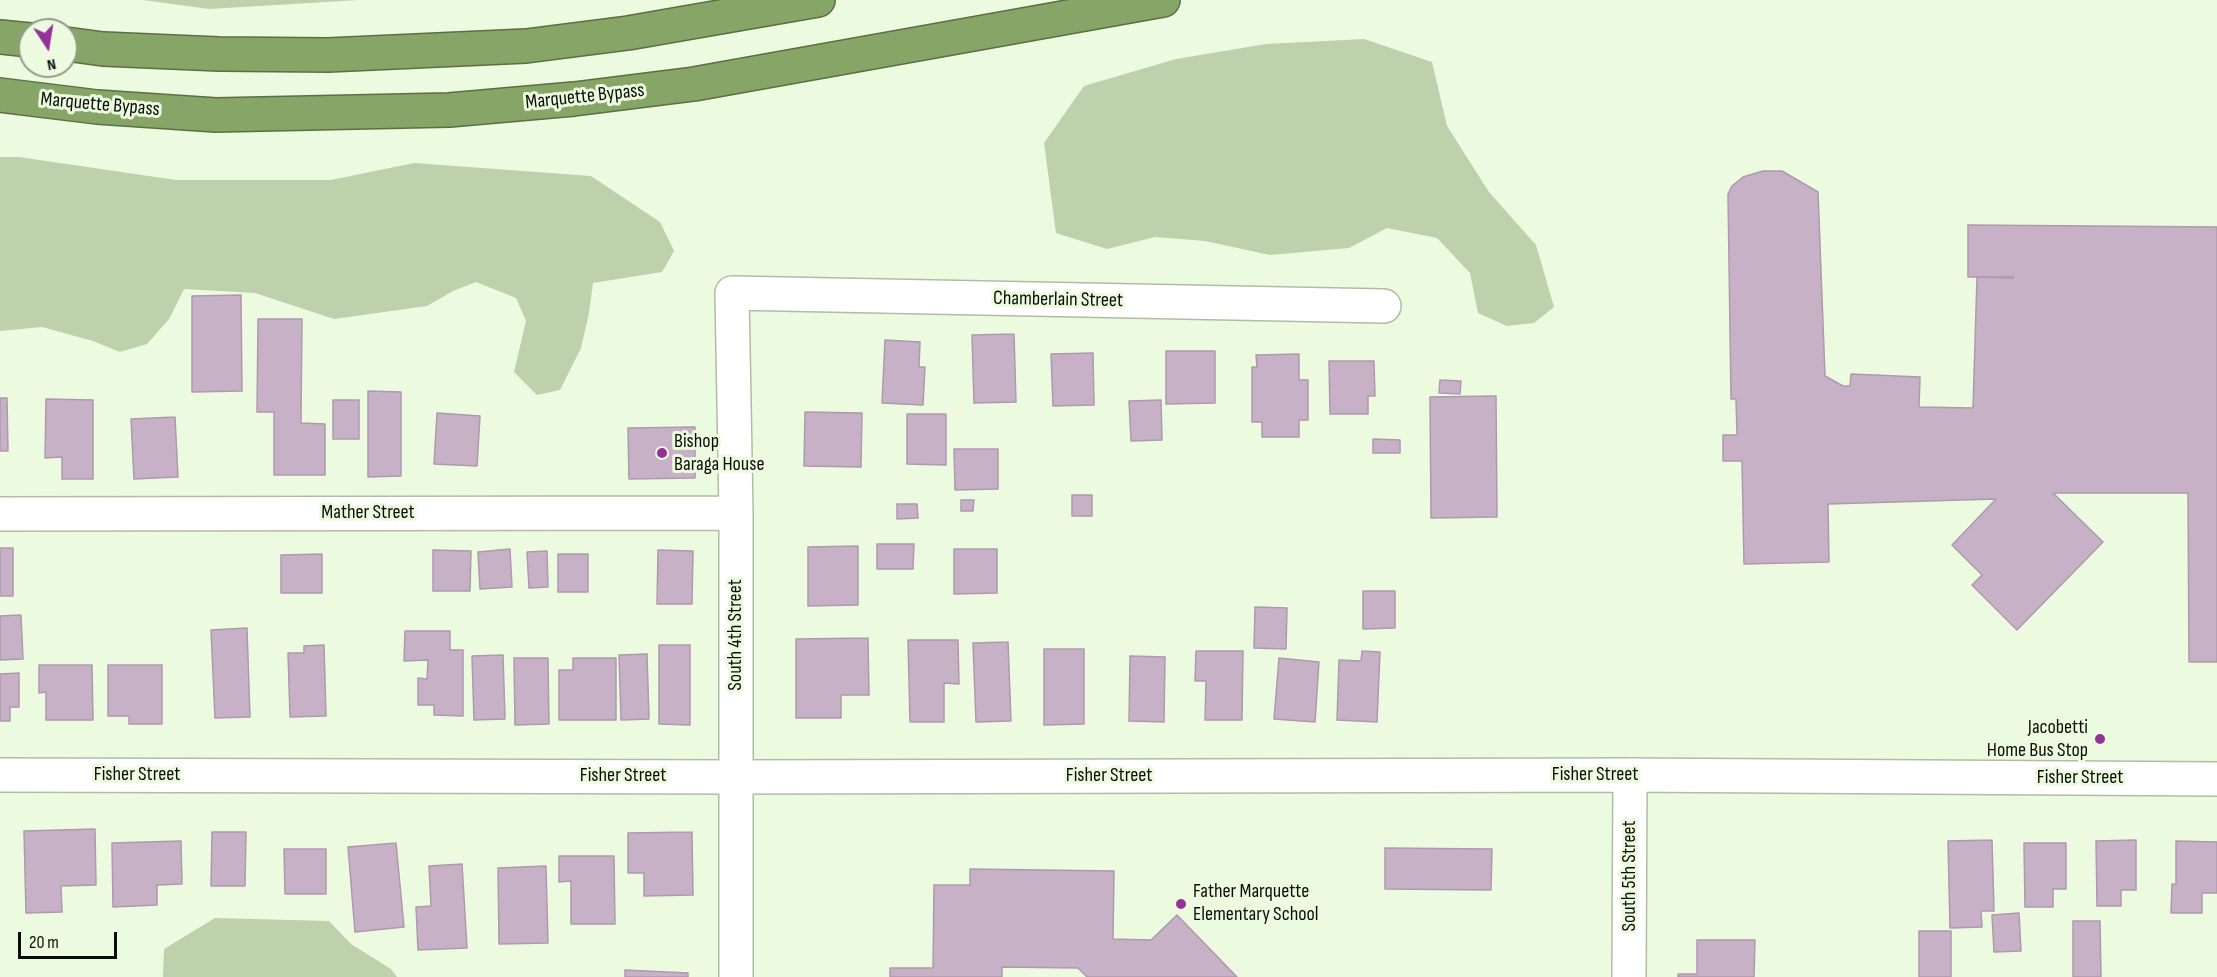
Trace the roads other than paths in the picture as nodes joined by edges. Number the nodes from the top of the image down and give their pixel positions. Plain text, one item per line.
1 (818, 0) edge
2 (1163, 0) edge
3 (0, 37) edge
4 (18, 39) edge
5 (78, 46) edge
6 (0, 95) edge
7 (732, 293) joint
8 (1384, 306) dead end
9 (735, 513) junction
10 (0, 514) edge
11 (0, 775) edge
12 (1630, 775) junction
13 (736, 777) junction
14 (2217, 779) edge
15 (736, 977) edge
16 (1629, 977) edge

1 - 5 highway
2 - 6 highway, Marquette Bypass
3 - 4 highway
7 - 8 street, Chamberlain Street
7 - 9 street, South 4th Street
9 - 10 street, Mather Street
9 - 13 street, South 4th Street
11 - 13 street, Fisher Street
12 - 13 street, Fisher Street
12 - 14 street, Fisher Street
12 - 16 street, South 5th Street
13 - 15 street, South 4th Street

